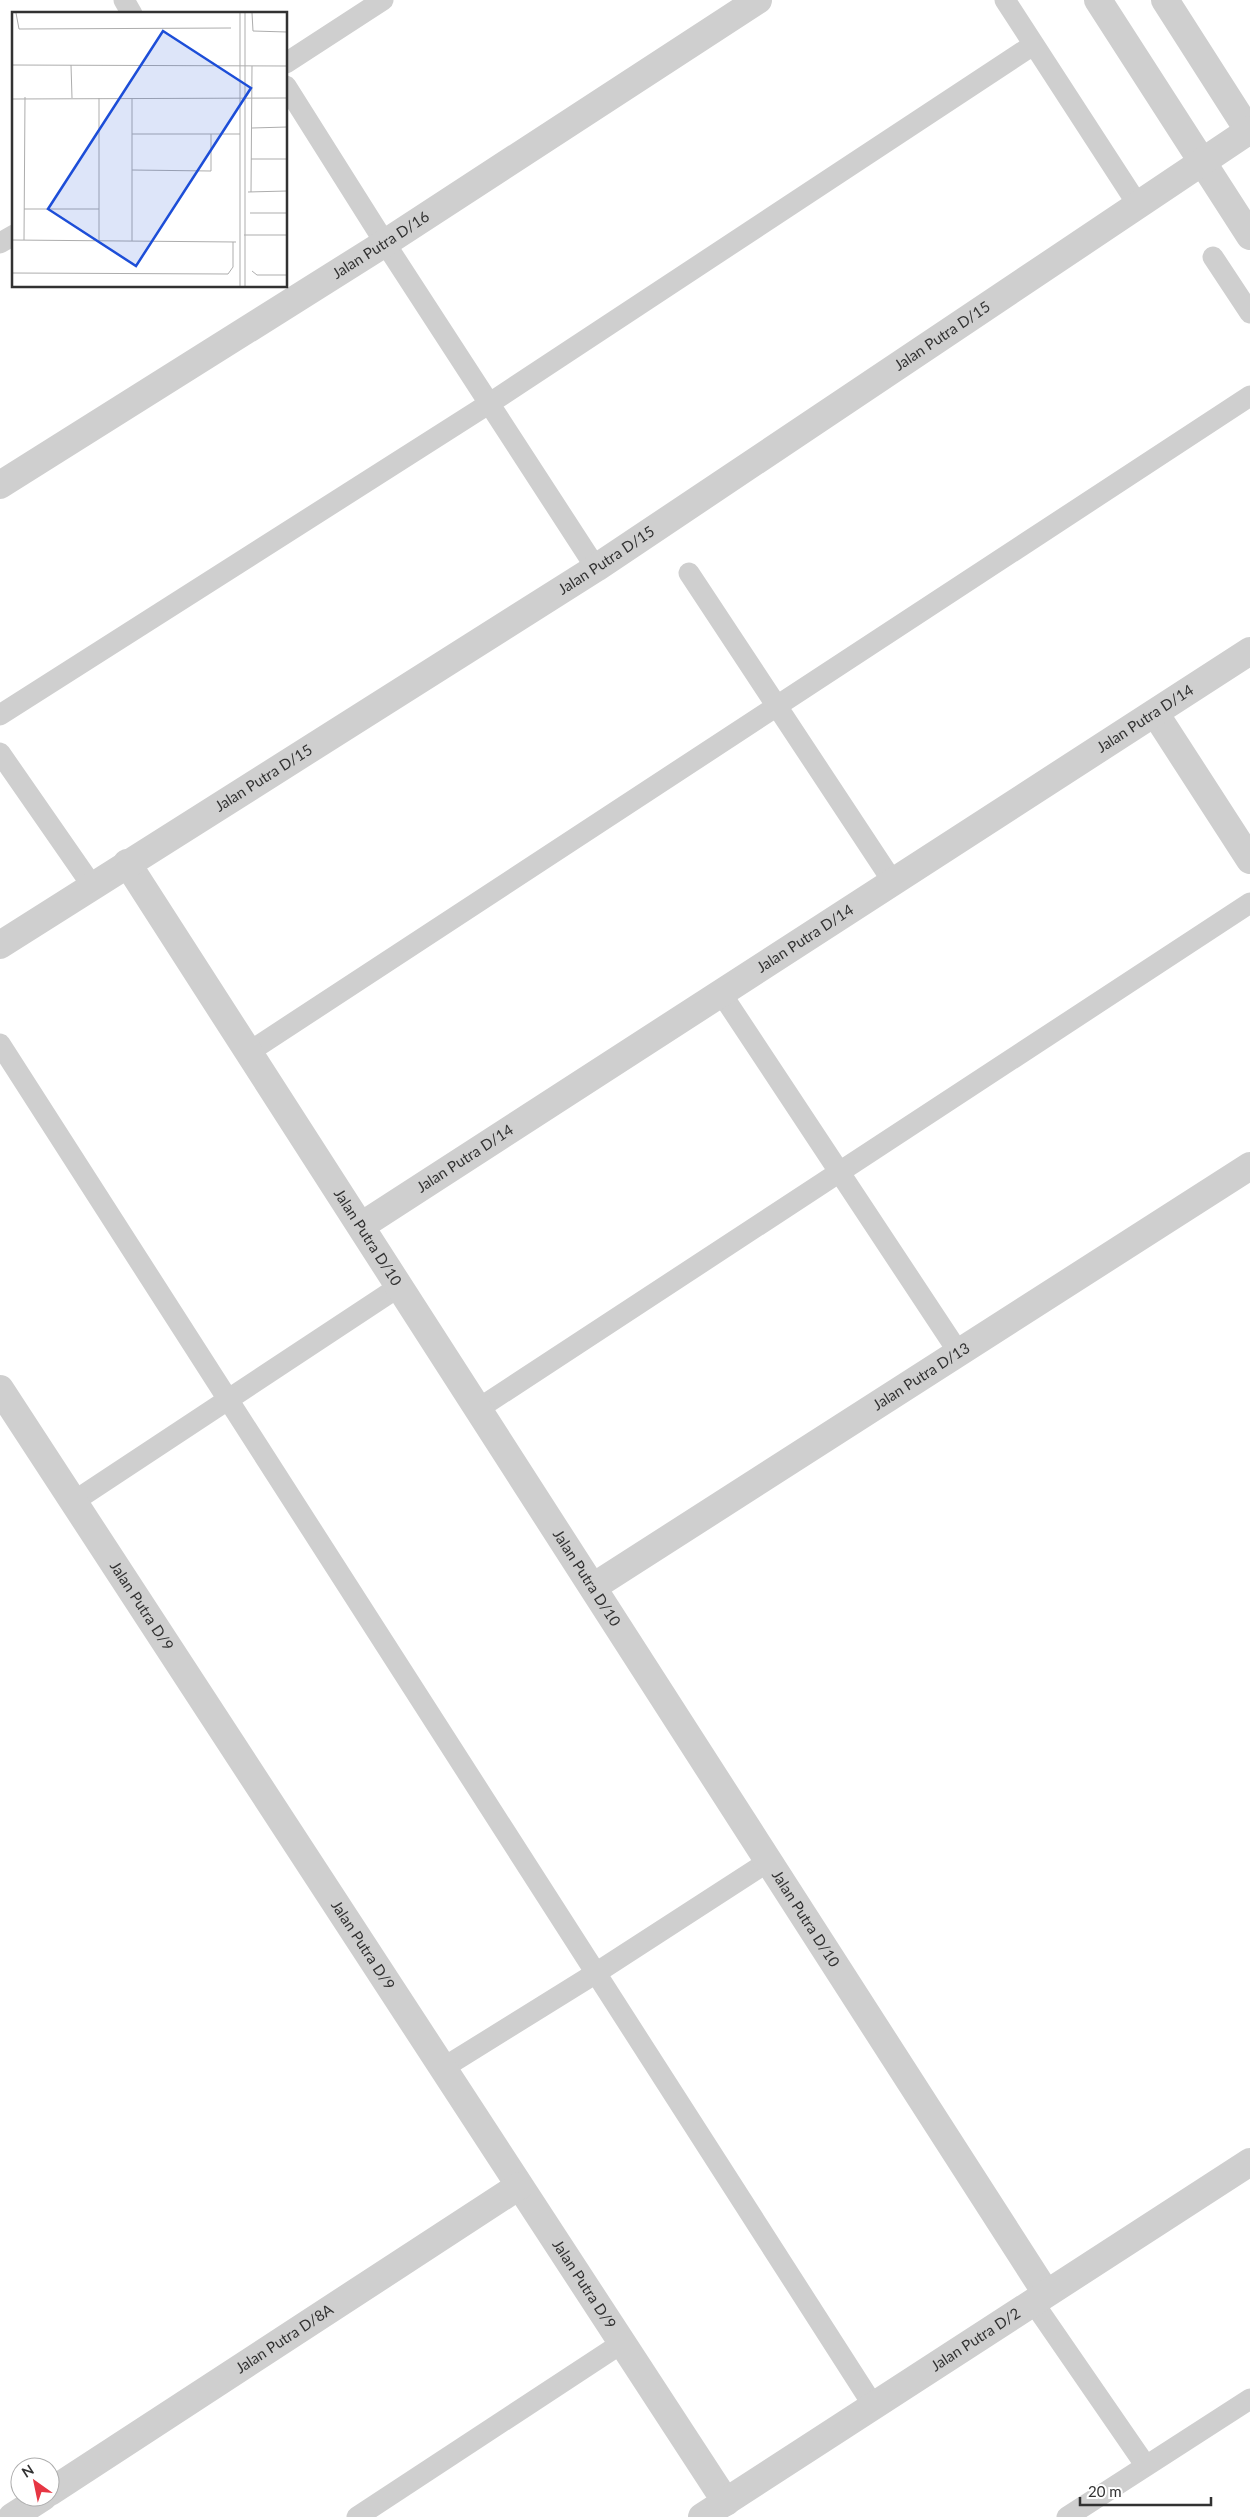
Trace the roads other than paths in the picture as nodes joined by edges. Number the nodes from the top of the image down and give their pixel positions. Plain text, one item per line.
1 (124, 0) edge
2 (383, 0) edge
3 (758, 0) edge
4 (1005, 0) edge
5 (1098, 0) edge
6 (1165, 0) edge
7 (131, 12) edge
8 (1034, 45) junction
9 (288, 62) edge
10 (288, 89) edge
11 (1250, 131) edge
12 (1203, 163) junction
13 (1138, 205) junction
14 (12, 236) edge
15 (1250, 236) edge
16 (0, 243) edge
17 (385, 243) junction
18 (1213, 256) dead end
19 (1250, 313) edge
20 (1250, 396) edge
21 (490, 403) junction
22 (0, 485) edge
23 (596, 568) junction
24 (689, 573) dead end
25 (1250, 651) edge
26 (776, 707) junction
27 (1155, 713) junction
28 (0, 715) edge
29 (0, 753) edge
30 (1250, 860) edge
31 (127, 863) junction
32 (893, 882) junction
33 (93, 887) junction
34 (1250, 903) edge
35 (0, 945) edge
36 (721, 993) junction
37 (0, 1044) edge
38 (249, 1052) junction
39 (1250, 1166) edge
40 (838, 1173) junction
41 (361, 1226) junction
42 (400, 1286) junction
43 (959, 1353) junction
44 (0, 1389) edge
45 (228, 1399) junction
46 (478, 1409) junction
47 (73, 1502) junction
48 (593, 1587) junction
49 (768, 1861) junction
50 (596, 1973) junction
51 (443, 2068) junction
52 (1250, 2162) edge
53 (520, 2186) junction
54 (1040, 2297) junction
55 (622, 2343) junction
56 (1250, 2398) edge
57 (873, 2405) junction
58 (1146, 2466) junction
59 (60, 2485) edge
60 (726, 2502) junction
61 (28, 2507) edge
62 (12, 2517) edge
63 (356, 2517) edge
64 (702, 2517) edge
65 (1067, 2517) edge

1 - 7 lane
2 - 9 lane
3 - 17 street, Jalan Putra D/16
4 - 8 lane
5 - 12 street
6 - 11 street
8 - 13 lane
8 - 21 lane
10 - 17 lane
11 - 12 street, Jalan Putra D/15
12 - 13 street, Jalan Putra D/15
12 - 15 street
13 - 23 street, Jalan Putra D/15
14 - 16 lane
17 - 21 lane
17 - 22 street, Jalan Putra D/16
18 - 19 lane
20 - 26 lane
21 - 23 lane
21 - 28 lane
23 - 31 street, Jalan Putra D/15
24 - 26 lane
25 - 27 street, Jalan Putra D/14
26 - 32 lane
26 - 38 lane
27 - 30 street
27 - 32 street, Jalan Putra D/14
29 - 33 lane
31 - 33 street, Jalan Putra D/15
31 - 38 street, Jalan Putra D/10
32 - 36 street, Jalan Putra D/14
33 - 35 street, Jalan Putra D/15
34 - 40 lane
36 - 40 lane
36 - 41 street, Jalan Putra D/14
37 - 45 lane
38 - 41 street, Jalan Putra D/10
39 - 43 street, Jalan Putra D/13
40 - 43 lane
40 - 46 lane
41 - 42 street, Jalan Putra D/10
42 - 45 lane
42 - 46 street, Jalan Putra D/10
43 - 48 street, Jalan Putra D/13
44 - 47 street, Jalan Putra D/9
45 - 47 lane
45 - 50 lane
46 - 48 street, Jalan Putra D/10
47 - 51 street, Jalan Putra D/9
48 - 49 street, Jalan Putra D/10
49 - 50 lane
49 - 54 street, Jalan Putra D/10
50 - 51 lane
50 - 57 lane
51 - 53 street, Jalan Putra D/9
52 - 54 street, Jalan Putra D/2
53 - 55 street, Jalan Putra D/9
53 - 59 street, Jalan Putra D/8A
54 - 57 street, Jalan Putra D/2
54 - 58 lane
55 - 60 street, Jalan Putra D/9
55 - 63 lane
56 - 58 lane
57 - 60 street, Jalan Putra D/2
58 - 65 lane
60 - 64 street, Jalan Putra D/2
61 - 62 street

